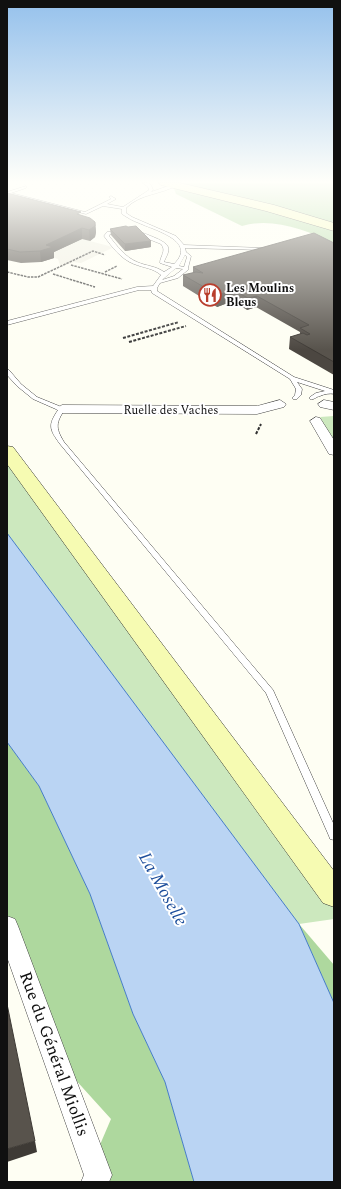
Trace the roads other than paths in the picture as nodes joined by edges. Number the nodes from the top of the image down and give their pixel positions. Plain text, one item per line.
1 (110, 238) edge
2 (155, 238) edge
3 (176, 238) edge
4 (182, 246) junction
5 (270, 247) edge
6 (183, 252) junction
7 (176, 265) junction
8 (156, 267) junction
9 (170, 270) junction
10 (186, 270) junction
11 (164, 275) junction
12 (160, 282) junction
13 (154, 288) junction
14 (7, 323) edge
15 (7, 371) edge
16 (292, 378) junction
17 (334, 392) edge
18 (295, 398) dead end
19 (312, 398) dead end
20 (280, 404) dead end
21 (62, 409) junction
22 (316, 421) dead end
23 (7, 451) edge
24 (334, 451) edge
25 (334, 836) edge
26 (334, 894) edge
27 (7, 926) edge
28 (95, 1182) edge

1 - 8 lane
2 - 7 lane
3 - 4 lane
4 - 5 lane
4 - 6 lane
6 - 7 lane
6 - 10 lane
7 - 9 lane
7 - 10 lane
8 - 9 lane
8 - 11 lane
9 - 10 lane
9 - 11 lane
10 - 12 lane
11 - 12 lane
12 - 13 lane
13 - 14 lane
13 - 16 lane
15 - 21 lane
16 - 17 lane
16 - 18 lane
17 - 19 lane
20 - 21 street, Ruelle des Vaches
21 - 25 lane
22 - 24 street
23 - 26 main road
27 - 28 street, Rue du Général Miollis

